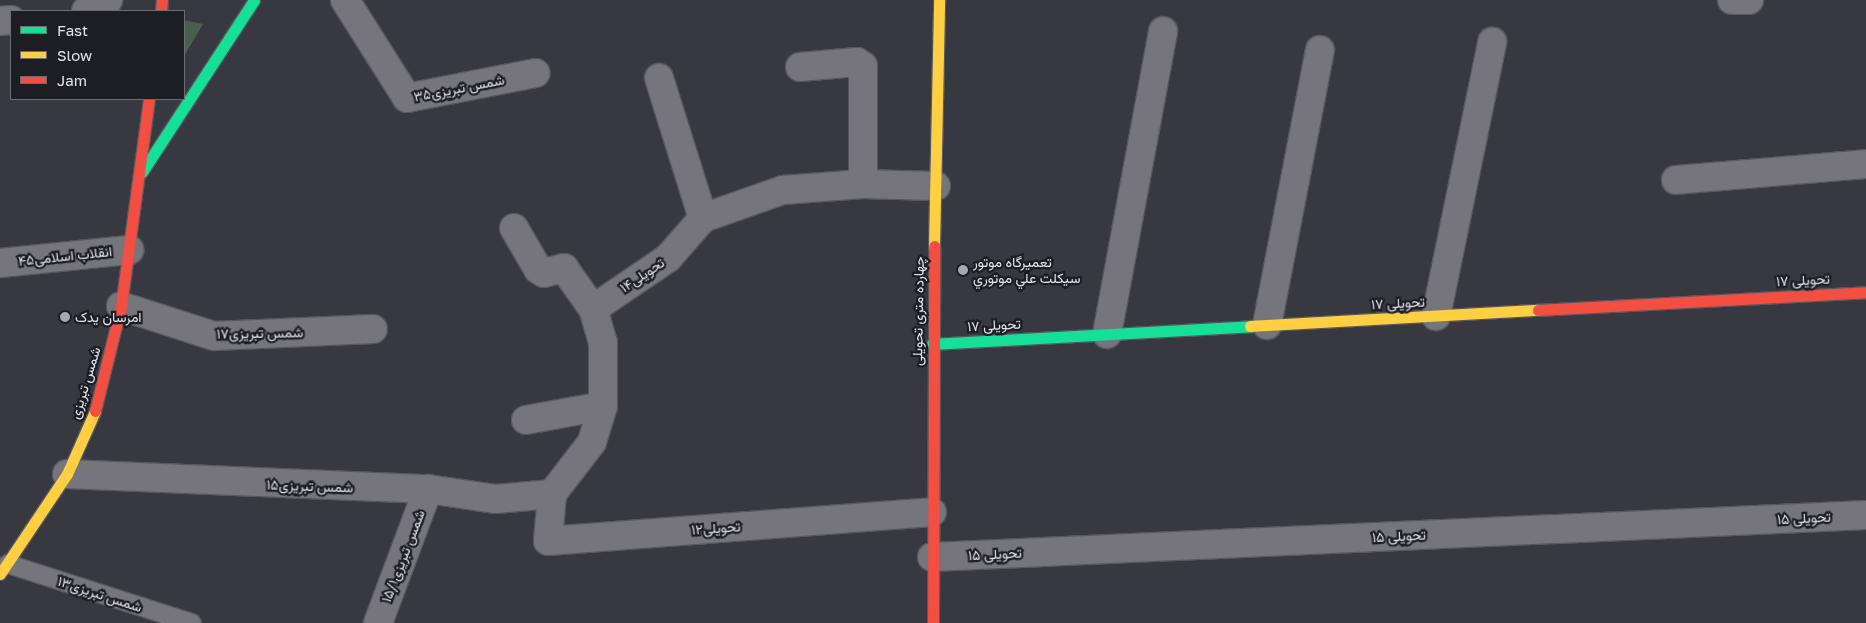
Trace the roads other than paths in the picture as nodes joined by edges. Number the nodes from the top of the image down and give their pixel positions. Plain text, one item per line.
1 (108, 0) edge
2 (254, 0) edge
3 (345, 0) edge
4 (941, 0) edge
5 (1732, 0) edge
6 (1749, 0) edge
7 (89, 10) edge
8 (1163, 31) dead end
9 (1492, 42) dead end
10 (1320, 50) dead end
11 (800, 67) dead end
12 (536, 73) dead end
13 (659, 78) dead end
14 (149, 100) edge
15 (1866, 164) edge
16 (138, 178) junction
17 (1676, 180) dead end
18 (863, 184) junction
19 (936, 186) junction
20 (703, 218) junction
21 (514, 228) dead end
22 (129, 250) junction
23 (0, 262) edge
24 (1866, 292) edge
25 (121, 306) junction
26 (593, 309) junction
27 (1436, 316) junction
28 (1268, 325) junction
29 (373, 329) dead end
30 (1107, 334) junction
31 (932, 344) junction
32 (603, 406) junction
33 (526, 420) dead end
34 (67, 474) junction
35 (428, 489) junction
36 (552, 494) junction
37 (932, 512) junction
38 (1866, 515) edge
39 (932, 557) junction
40 (4, 569) edge
41 (192, 623) edge
42 (378, 623) edge
43 (933, 623) edge

1 - 7 street
2 - 16 street
3 - 12 street, ۳۵شمس تبریزی
4 - 19 street, چهارده متری تحویلی
5 - 6 street
8 - 30 street
9 - 27 street
10 - 28 street
11 - 18 street
13 - 20 street
14 - 16 street, شمس تبریزی
15 - 17 street
16 - 22 street, شمس تبریزی
18 - 19 street, تحویلی۱۴
18 - 20 street, تحویلی۱۴
19 - 31 street, چهارده متری تحویلی
20 - 26 street, تحویلی۱۴
21 - 26 street
22 - 23 street, انقلاب اسلامی۴۵
22 - 25 street, شمس تبریزی
24 - 27 street, تحویلی ۱۷
25 - 29 street, شمس تبریزی۱۷
25 - 34 street, شمس تبریزی
26 - 32 street
27 - 28 street, تحویلی ۱۷
28 - 30 street, تحویلی ۱۷
30 - 31 street, تحویلی ۱۷
31 - 37 street, چهارده متری تحویلی
32 - 33 street
32 - 36 street
34 - 35 street, شمس تبریزی۱۵
34 - 40 street, شمس تبریزی
35 - 36 street, شمس تبریزی۱۵
35 - 42 street, شمس تبریزی۱۵/۱
36 - 37 street, تحویلی۱۲
37 - 39 street, چهارده متری تحویلی
38 - 39 street, تحویلی ۱۵
39 - 43 street, چهارده متری تحویلی
40 - 41 lane, شمس تبریزی۱۳

